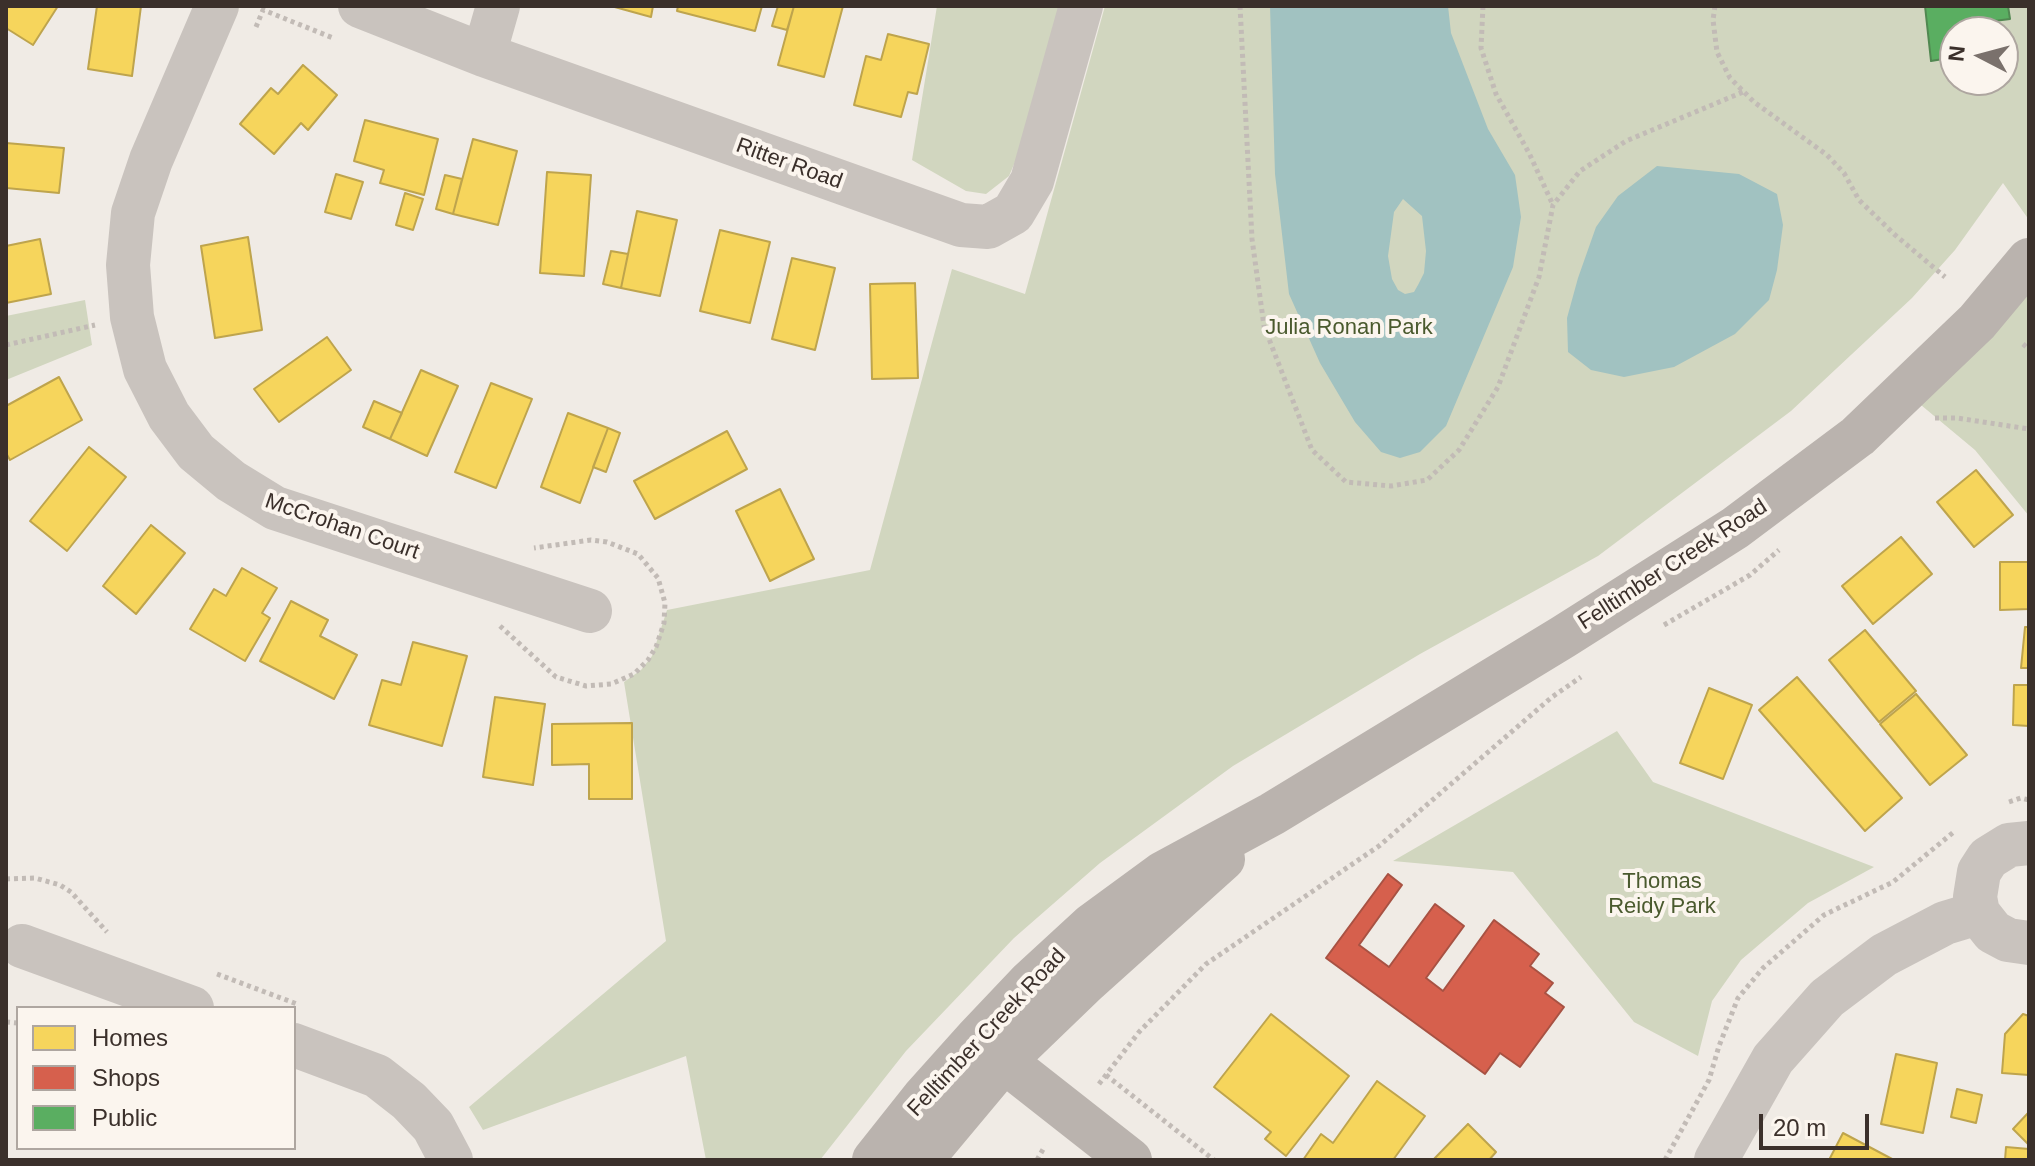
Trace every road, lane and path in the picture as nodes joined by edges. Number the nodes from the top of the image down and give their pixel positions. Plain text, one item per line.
1 (217, 6) edge
2 (360, 6) edge
3 (498, 6) edge
4 (1081, 6) edge
5 (1240, 6) edge
6 (1483, 6) edge
7 (1715, 6) edge
8 (263, 10) dead end
9 (251, 38) dead end
10 (484, 55) junction
11 (1743, 92) junction
12 (1553, 205) junction
13 (2029, 260) edge
14 (1945, 277) dead end
15 (105, 323) junction
16 (2023, 344) dead end
17 (6, 345) edge
18 (2029, 349) edge
19 (1945, 407) dead end
20 (2029, 429) edge
21 (1786, 544) dead end
22 (524, 547) dead end
23 (590, 611) dead end
24 (498, 625) dead end
25 (1660, 627) dead end
26 (1587, 673) dead end
27 (2029, 843) edge
28 (6, 879) edge
29 (1978, 913) junction
30 (114, 937) dead end
31 (2029, 943) edge
32 (22, 946) dead end
33 (204, 991) edge
34 (245, 1006) edge
35 (299, 1026) edge
36 (990, 1050) junction
37 (1106, 1075) junction
38 (1072, 1114) junction
39 (451, 1160) edge
40 (874, 1160) edge
41 (921, 1160) edge
42 (1037, 1160) edge
43 (1130, 1160) edge
44 (1214, 1160) edge
45 (1716, 1160) edge

1 - 15 street, McCrohan Court
2 - 10 street, Ritter Road
3 - 10 street
4 - 10 street, Ritter Road
5 - 12 path
6 - 12 path
7 - 11 path
8 - 9 path
11 - 12 path
11 - 14 path
13 - 36 main road, Felltimber Creek Road
15 - 17 path
15 - 23 street, McCrohan Court
16 - 18 path
19 - 20 path
21 - 25 path
22 - 24 path
26 - 37 path
27 - 29 street
28 - 30 path
29 - 31 street
29 - 45 street
32 - 33 street
33 - 34 path
35 - 39 street
36 - 38 main road
36 - 40 main road, Felltimber Creek Road
36 - 41 main road, Felltimber Creek Road
37 - 38 path
37 - 44 path
38 - 42 path
38 - 43 main road

